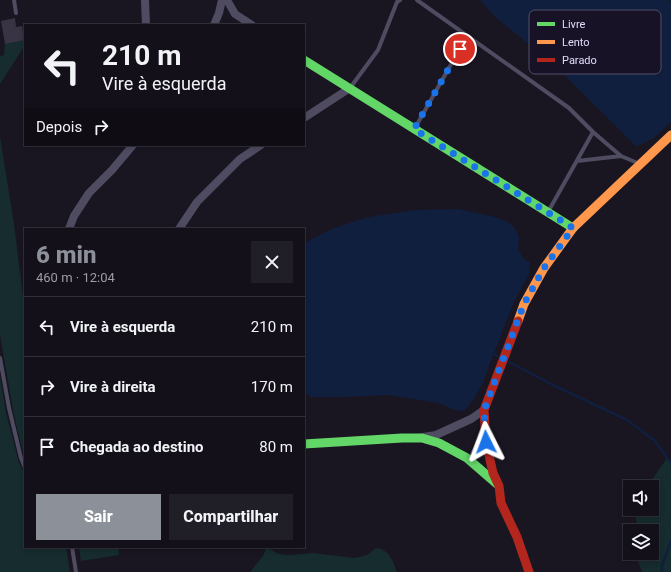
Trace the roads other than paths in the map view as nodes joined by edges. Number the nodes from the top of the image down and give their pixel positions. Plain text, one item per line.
1 (14, 0) edge
2 (145, 0) edge
3 (222, 0) edge
4 (227, 0) edge
5 (400, 0) edge
6 (417, 0) edge
7 (16, 13) dead end
8 (146, 24) edge
9 (214, 24) edge
10 (250, 24) edge
11 (467, 36) junction
12 (305, 61) edge
13 (350, 88) junction
14 (305, 117) edge
15 (414, 129) junction
16 (593, 132) junction
17 (671, 135) edge
18 (132, 146) edge
19 (260, 146) edge
20 (621, 156) junction
21 (578, 161) junction
22 (640, 164) junction
23 (548, 212) junction
24 (69, 228) edge
25 (180, 228) edge
26 (573, 228) junction
27 (0, 358) edge
28 (484, 410) junction
29 (422, 438) junction
30 (305, 444) edge
31 (24, 466) edge
32 (499, 486) junction
33 (72, 548) edge
34 (76, 572) edge
35 (529, 572) edge

1 - 7 lane
2 - 8 street
3 - 9 street
4 - 10 street
5 - 13 lane
6 - 11 lane
11 - 15 lane
11 - 16 lane
12 - 13 street
13 - 14 street
13 - 15 street
15 - 23 street
16 - 20 lane
16 - 21 lane
17 - 22 street
18 - 24 street
19 - 25 street
20 - 21 lane
20 - 22 lane
21 - 23 lane
22 - 26 street
23 - 26 street
26 - 28 street
27 - 31 lane
28 - 29 street
28 - 32 street
29 - 30 street
29 - 32 street
32 - 35 street
33 - 34 lane

